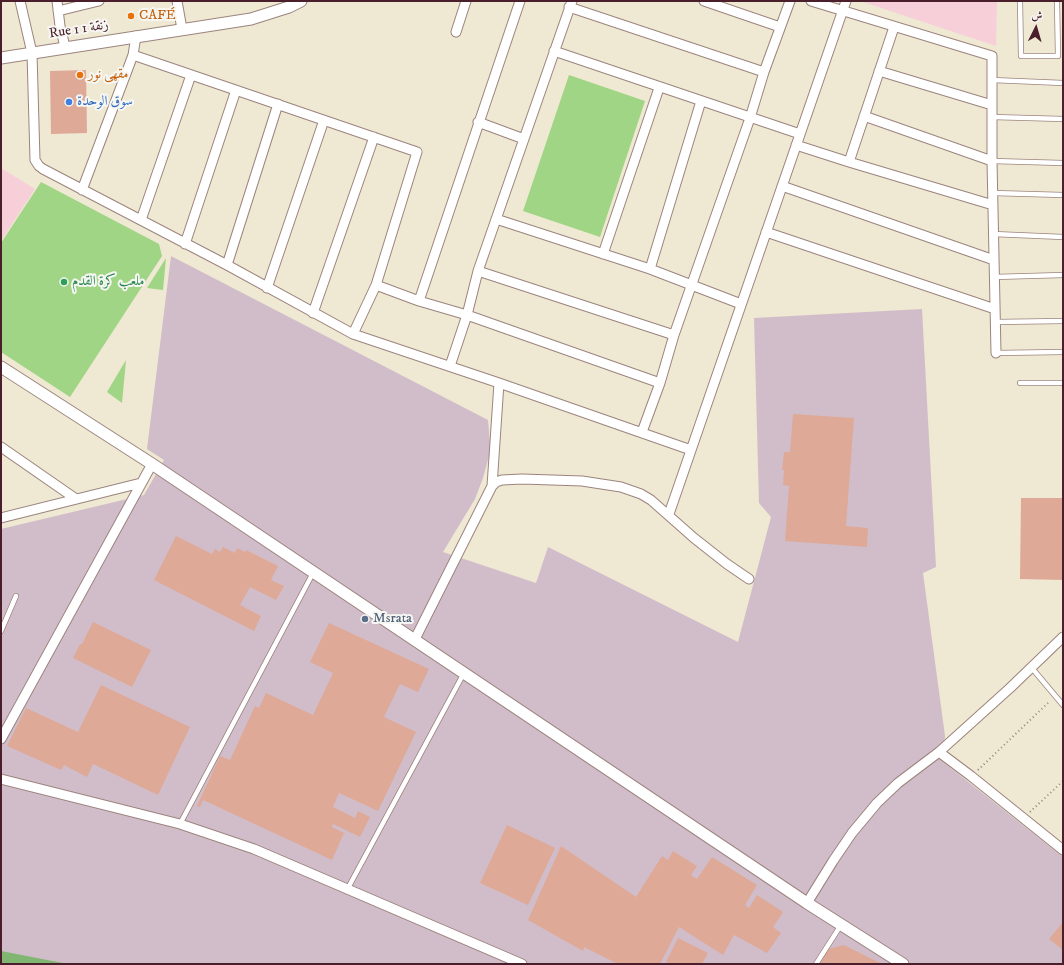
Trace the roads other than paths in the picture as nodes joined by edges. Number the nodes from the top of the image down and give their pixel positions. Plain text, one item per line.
1 (20, 1) edge
2 (57, 1) edge
3 (99, 1) edge
4 (177, 1) edge
5 (301, 1) edge
6 (466, 1) edge
7 (520, 1) edge
8 (704, 1) edge
9 (790, 1) edge
10 (811, 1) edge
11 (846, 1) edge
12 (1020, 1) edge
13 (1057, 1) edge
14 (570, 4) edge
15 (58, 11) junction
16 (842, 11) junction
17 (780, 27) junction
18 (894, 27) junction
19 (182, 29) junction
20 (456, 32) dead end
21 (136, 36) junction
22 (65, 47) junction
23 (554, 51) junction
24 (32, 53) junction
25 (133, 54) junction
26 (1, 58) edge
27 (879, 71) junction
28 (764, 72) junction
29 (191, 75) junction
30 (992, 80) junction
31 (1063, 83) edge
32 (659, 88) junction
33 (236, 90) junction
34 (701, 101) junction
35 (278, 104) junction
36 (992, 105) junction
37 (864, 116) junction
38 (992, 116) junction
39 (750, 118) junction
40 (1063, 119) edge
41 (324, 120) junction
42 (478, 122) junction
43 (800, 134) junction
44 (374, 137) junction
45 (524, 139) junction
46 (796, 145) junction
47 (992, 161) junction
48 (849, 162) junction
49 (1063, 163) edge
50 (782, 186) junction
51 (82, 190) junction
52 (993, 193) junction
53 (1063, 195) edge
54 (993, 205) junction
55 (496, 219) junction
56 (141, 220) junction
57 (766, 232) junction
58 (994, 234) junction
59 (1063, 237) edge
60 (185, 244) junction
61 (603, 254) junction
62 (994, 260) junction
63 (227, 265) junction
64 (650, 269) junction
65 (478, 271) junction
66 (1063, 275) edge
67 (994, 277) junction
68 (376, 285) junction
69 (692, 285) junction
70 (267, 288) junction
71 (418, 301) junction
72 (741, 304) junction
73 (995, 309) junction
74 (313, 313) junction
75 (467, 315) junction
76 (1063, 320) edge
77 (995, 322) junction
78 (354, 334) junction
79 (674, 335) junction
80 (1063, 352) edge
81 (996, 353) joint
82 (450, 366) junction
83 (1, 367) edge
84 (499, 382) junction
85 (660, 383) junction
86 (1020, 383) dead end
87 (1063, 383) edge
88 (642, 432) junction
89 (1, 447) edge
90 (691, 450) junction
91 (152, 464) junction
92 (141, 483) junction
93 (492, 486) junction
94 (76, 499) junction
95 (669, 514) junction
96 (1, 518) edge
97 (313, 573) junction
98 (749, 579) dead end
99 (16, 596) dead end
100 (1, 631) edge
101 (1063, 637) edge
102 (414, 639) junction
103 (1031, 667) junction
104 (464, 673) junction
105 (1063, 705) edge
106 (1, 739) edge
107 (939, 752) junction
108 (1, 779) edge
109 (180, 824) junction
110 (1063, 850) edge
111 (348, 888) junction
112 (807, 903) junction
113 (841, 924) junction
114 (522, 964) edge
115 (816, 964) edge
116 (903, 964) edge

1 - 24 street
2 - 15 street
3 - 15 street
4 - 19 street
5 - 19 street, Rue 1 زنقة 1
6 - 20 street
7 - 42 street
8 - 17 street
9 - 17 street
10 - 16 street
11 - 16 street
12 - 13 lane
14 - 23 street
14 - 28 street
15 - 22 street
16 - 18 street
16 - 43 street
17 - 28 street
18 - 27 street
18 - 30 street
19 - 21 street, Rue 1 زنقة 1
21 - 22 street, Rue 1 زنقة 1
21 - 25 street
22 - 24 street, Rue 1 زنقة 1
23 - 32 street
23 - 45 street
24 - 26 street, Rue 1 زنقة 1
24 - 51 street
25 - 29 street
25 - 51 street
27 - 36 street
27 - 37 street
28 - 39 street
29 - 33 street
29 - 56 street
30 - 31 lane
30 - 36 street
32 - 34 street
32 - 61 street
33 - 35 street
33 - 60 street
34 - 39 street
34 - 64 street
35 - 41 street
35 - 63 street
36 - 38 street
37 - 47 street
37 - 48 street
38 - 40 lane
38 - 47 street
39 - 43 street
39 - 69 street
41 - 44 street
41 - 70 street
42 - 45 street
42 - 71 street
43 - 46 street
44 - 68 street
44 - 74 street
45 - 55 street
46 - 48 street
46 - 50 street
47 - 49 lane
47 - 52 street
48 - 54 street
50 - 57 street
50 - 62 street
51 - 56 street
52 - 53 lane
52 - 54 street
54 - 58 street
55 - 61 street
55 - 65 street
56 - 60 street
57 - 72 street
57 - 73 street
58 - 59 lane
58 - 62 street
60 - 63 street
61 - 64 street
62 - 67 street
63 - 70 street
64 - 69 street
65 - 75 street
65 - 79 street
66 - 67 lane
67 - 73 street
68 - 71 street
68 - 78 street
69 - 72 street
69 - 79 street
70 - 74 street
71 - 75 street
72 - 90 street
73 - 77 street
74 - 78 street
75 - 82 street
75 - 85 street
76 - 77 lane
77 - 81 street
78 - 82 street
79 - 85 street
80 - 81 lane
82 - 84 street
83 - 91 street
84 - 88 street
84 - 93 street
85 - 88 street
86 - 87 lane
88 - 90 street
89 - 94 street
90 - 95 street
91 - 92 street
91 - 97 street
92 - 94 street
92 - 106 street
93 - 95 street
93 - 102 street
94 - 96 street
95 - 98 street
97 - 102 street
97 - 109 lane
99 - 100 lane
101 - 103 street
102 - 104 street
103 - 105 lane
103 - 107 street
104 - 111 lane
104 - 112 street
107 - 110 street
107 - 112 street
108 - 109 street
109 - 111 street
111 - 114 street
112 - 113 street
113 - 115 lane
113 - 116 street

